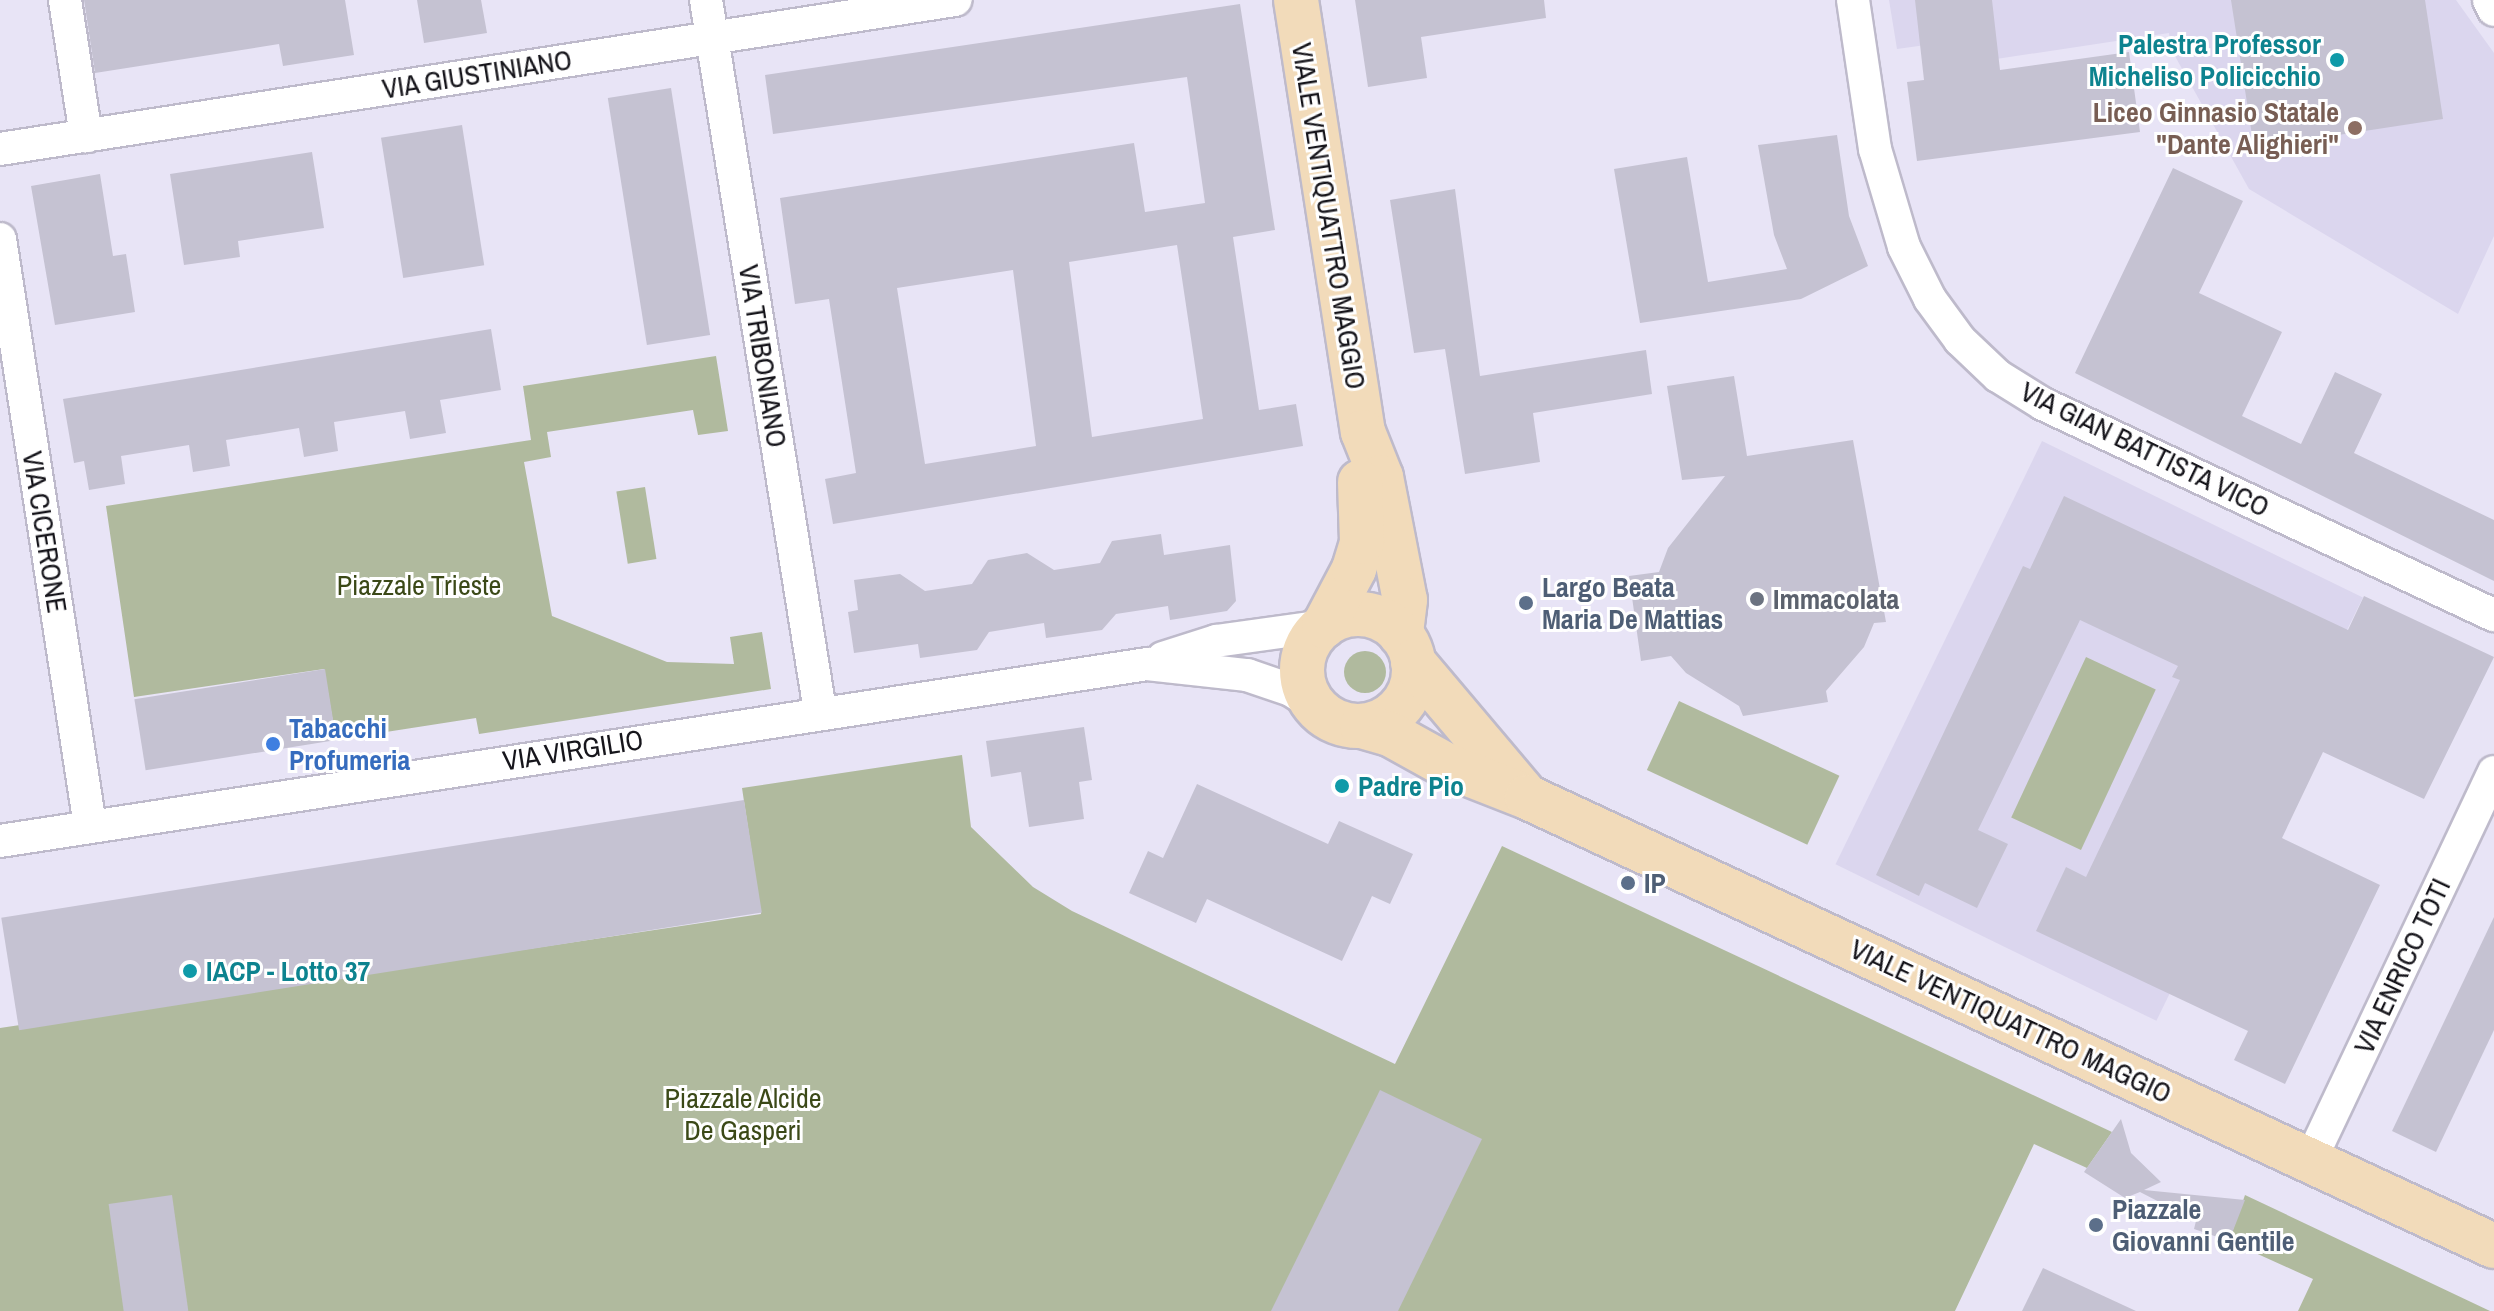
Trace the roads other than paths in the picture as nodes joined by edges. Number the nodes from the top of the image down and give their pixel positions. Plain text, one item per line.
1 (65, 0) edge
2 (706, 0) edge
3 (955, 0) edge
4 (1296, 0) edge
5 (1853, 0) edge
6 (2489, 0) edge
7 (2494, 10) edge
8 (711, 37) junction
9 (86, 136) junction
10 (0, 149) edge
11 (0, 239) edge
12 (1363, 432) junction
13 (2494, 615) edge
14 (1324, 626) junction
15 (1407, 648) junction
16 (1147, 664) junction
17 (1314, 705) junction
18 (820, 711) junction
19 (1362, 726) junction
20 (2494, 772) edge
21 (1527, 797) junction
22 (90, 826) junction
23 (0, 841) edge
24 (2311, 1159) junction
25 (2494, 1246) edge

1 - 9 street
2 - 8 street, VIA TRIBONIANO
3 - 8 street, VIA GIUSTINIANO
4 - 12 main road, VIALE VENTIQUATTRO MAGGIO
5 - 13 street, VIA GIAN BATTISTA VICO
6 - 7 street
8 - 9 street, VIA GIUSTINIANO
8 - 18 street, VIA TRIBONIANO
9 - 10 street, VIA GIUSTINIANO
11 - 22 street, VIA CICERONE
12 - 14 main road
12 - 15 main road
14 - 15 main road
14 - 16 street
14 - 17 main road
15 - 19 main road
15 - 21 main road
16 - 17 street
16 - 18 street, VIA VIRGILIO
17 - 19 main road
18 - 22 street, VIA VIRGILIO
19 - 21 main road
20 - 24 street, VIA ENRICO TOTI
21 - 24 main road, VIALE VENTIQUATTRO MAGGIO
22 - 23 street, VIA VIRGILIO
24 - 25 main road, VIALE VENTIQUATTRO MAGGIO

